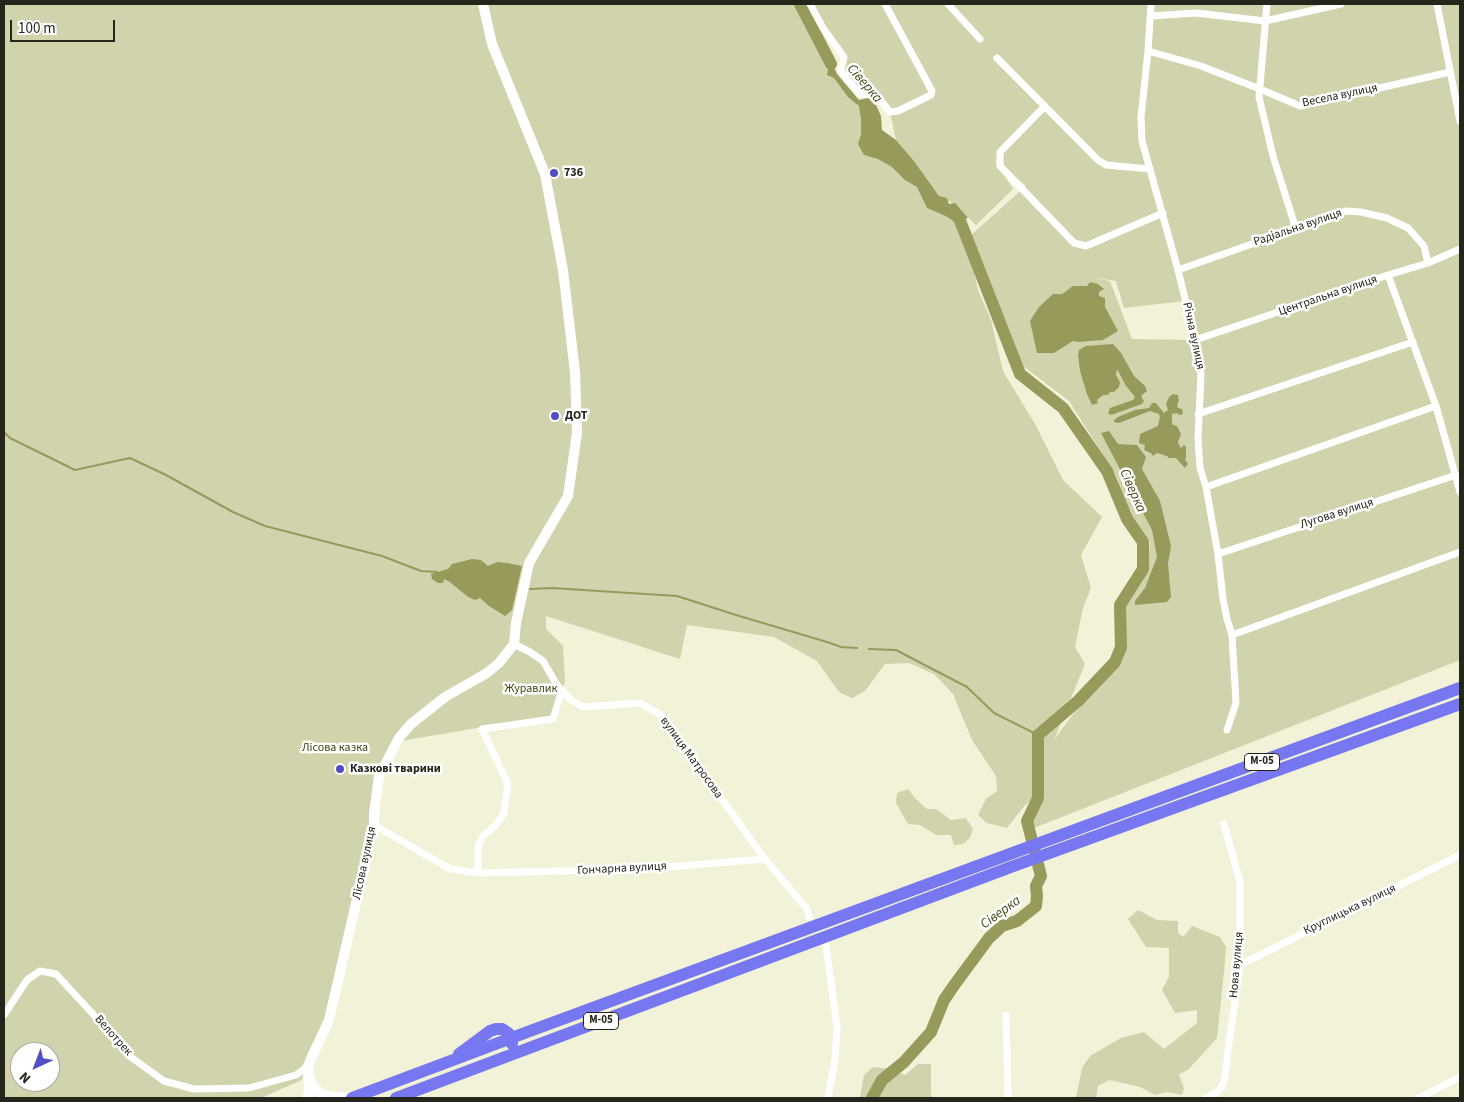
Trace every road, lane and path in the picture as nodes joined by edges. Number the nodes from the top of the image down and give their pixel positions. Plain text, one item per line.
1 (483, 4) edge
2 (810, 4) edge
3 (885, 4) edge
4 (948, 4) edge
5 (1151, 4) edge
6 (1266, 4) edge
7 (1341, 4) edge
8 (1437, 4) edge
9 (1151, 16) junction
10 (1265, 21) junction
11 (980, 39) dead end
12 (1148, 51) junction
13 (997, 58) dead end
14 (1450, 72) junction
15 (1260, 89) junction
16 (1044, 107) junction
17 (1460, 121) edge
18 (1150, 169) junction
19 (1163, 213) junction
20 (1296, 229) junction
21 (1460, 249) edge
22 (1428, 263) junction
23 (1178, 270) junction
24 (1388, 275) junction
25 (1195, 340) junction
26 (1413, 342) junction
27 (1436, 406) junction
28 (1198, 414) junction
29 (1456, 475) junction
30 (1206, 487) junction
31 (1460, 492) edge
32 (1460, 552) edge
33 (1218, 554) junction
34 (1232, 635) junction
35 (514, 644) junction
36 (1460, 688) edge
37 (562, 690) junction
38 (1460, 704) edge
39 (1227, 730) dead end
40 (1224, 824) dead end
41 (374, 825) junction
42 (1064, 841) junction
43 (1460, 855) edge
44 (765, 859) junction
45 (478, 872) junction
46 (808, 918) dead end
47 (829, 940) junction
48 (1240, 965) junction
49 (4, 1015) edge
50 (1006, 1015) dead end
51 (512, 1038) junction
52 (308, 1071) junction
53 (462, 1074) junction
54 (1460, 1077) edge
55 (307, 1098) edge
56 (354, 1098) edge
57 (396, 1098) edge
58 (828, 1098) edge
59 (1008, 1098) edge
60 (1206, 1098) edge
61 (1419, 1098) edge

1 - 35 street
2 - 3 street
4 - 11 street
5 - 9 street, Річна вулиця
6 - 10 street
7 - 10 street
8 - 14 street
9 - 10 street
9 - 12 street, Річна вулиця
10 - 15 street
12 - 15 street, Весела вулиця
12 - 18 street, Річна вулиця
13 - 16 street
14 - 15 street, Весела вулиця
14 - 17 street
15 - 20 street
16 - 18 street
16 - 19 street
18 - 19 street, Річна вулиця
19 - 23 street, Річна вулиця
20 - 22 street, Радіальна вулиця
20 - 23 street, Радіальна вулиця
21 - 22 street, Центральна вулиця
22 - 24 street, Центральна вулиця
23 - 25 street, Річна вулиця
24 - 25 street, Центральна вулиця
24 - 26 street
25 - 28 street, Річна вулиця
26 - 27 street
26 - 28 street
27 - 29 street
27 - 30 street
28 - 30 street, Річна вулиця
29 - 31 street
29 - 33 street, Лугова вулиця
30 - 33 street, Річна вулиця
32 - 34 street
33 - 34 street, Річна вулиця
34 - 39 street, Річна вулиця
35 - 37 street, вулиця Матросова
35 - 41 street, Лісова вулиця
36 - 42 highway, М-05
37 - 44 street, вулиця Матросова
37 - 45 street
38 - 42 highway, М-05
40 - 48 street, Нова вулиця
41 - 45 street, Гончарна вулиця
41 - 52 street, Лісова вулиця
42 - 47 highway, М-05
42 - 51 highway, М-05
43 - 48 street, Круглицька вулиця
44 - 45 street, Гончарна вулиця
44 - 46 street, вулиця Матросова
47 - 53 highway, М-05
47 - 58 street
48 - 60 street, Нова вулиця
49 - 52 street, Велотрек
50 - 59 street
51 - 53 highway
51 - 56 highway
52 - 55 street
52 - 56 street
53 - 57 highway, М-05
54 - 61 street

